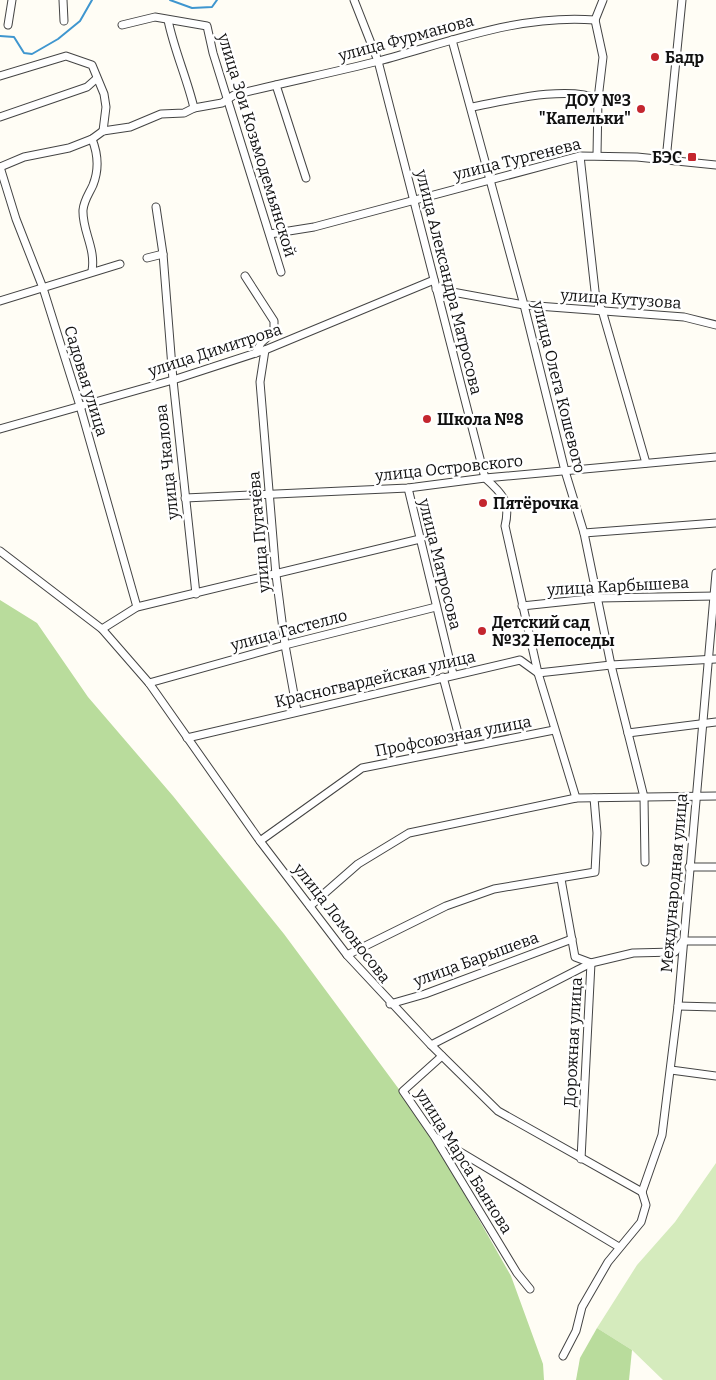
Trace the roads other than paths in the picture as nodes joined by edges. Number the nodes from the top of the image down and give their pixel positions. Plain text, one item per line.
1 (12, 0) edge
2 (63, 0) edge
3 (354, 0) edge
4 (603, 0) edge
5 (682, 0) edge
6 (168, 20) junction
7 (595, 20) junction
8 (64, 21) dead end
9 (8, 25) dead end
10 (122, 25) dead end
11 (452, 40) junction
12 (378, 61) junction
13 (0, 76) edge
14 (96, 79) junction
15 (276, 84) junction
16 (598, 99) junction
17 (229, 100) junction
18 (472, 107) junction
19 (194, 108) junction
20 (0, 117) edge
21 (103, 131) junction
22 (92, 140) junction
23 (597, 155) junction
24 (580, 156) junction
25 (666, 160) junction
26 (716, 165) edge
27 (0, 167) edge
28 (306, 178) dead end
29 (488, 179) junction
30 (414, 200) junction
31 (156, 206) dead end
32 (270, 234) junction
33 (163, 254) junction
34 (147, 258) dead end
35 (120, 264) dead end
36 (92, 271) junction
37 (281, 272) dead end
38 (245, 276) dead end
39 (434, 280) junction
40 (43, 288) junction
41 (436, 289) junction
42 (0, 301) edge
43 (524, 305) junction
44 (602, 310) junction
45 (716, 325) edge
46 (265, 350) junction
47 (256, 353) junction
48 (173, 380) junction
49 (80, 406) junction
50 (0, 429) edge
51 (716, 457) edge
52 (646, 463) junction
53 (565, 471) junction
54 (485, 478) junction
55 (408, 488) junction
56 (270, 494) junction
57 (185, 498) junction
58 (716, 523) edge
59 (584, 533) junction
60 (420, 539) junction
61 (0, 551) edge
62 (716, 572) edge
63 (276, 574) junction
64 (196, 594) junction
65 (715, 596) edge
66 (598, 598) junction
67 (522, 606) junction
68 (137, 607) junction
69 (436, 607) junction
70 (102, 629) junction
71 (285, 645) junction
72 (716, 659) edge
73 (708, 660) junction
74 (611, 665) junction
75 (538, 673) junction
76 (453, 674) junction
77 (443, 677) junction
78 (149, 683) junction
79 (297, 710) junction
80 (716, 722) edge
81 (702, 723) junction
82 (554, 730) junction
83 (628, 732) junction
84 (187, 738) junction
85 (462, 748) junction
86 (695, 796) junction
87 (716, 796) edge
88 (644, 797) junction
89 (576, 798) junction
90 (594, 798) junction
91 (260, 841) junction
92 (645, 862) dead end
93 (689, 867) junction
94 (716, 867) edge
95 (561, 879) junction
96 (310, 906) junction
97 (572, 939) junction
98 (683, 941) junction
99 (716, 941) edge
100 (347, 955) junction
101 (591, 963) junction
102 (390, 1004) junction
103 (678, 1006) junction
104 (716, 1007) edge
105 (431, 1045) junction
106 (442, 1056) junction
107 (671, 1070) junction
108 (716, 1076) edge
109 (434, 1136) junction
110 (581, 1159) junction
111 (642, 1192) junction
112 (619, 1247) junction
113 (530, 1289) dead end
114 (563, 1356) dead end

1 - 9 street
2 - 8 street
3 - 12 street, улица Александра Матросова
4 - 7 street
5 - 25 street
6 - 10 street
6 - 17 street, улица Зои Козьмодемьянской
6 - 19 street
7 - 11 street, улица Фурманова
7 - 16 street
11 - 12 street, улица Фурманова
11 - 18 street, улица Олега Кошевого
12 - 15 street, улица Фурманова
12 - 30 street, улица Александра Матросова
13 - 14 street
14 - 20 street
14 - 21 street
15 - 17 street, улица Фурманова
15 - 28 street
16 - 18 street
16 - 23 street
17 - 19 street, улица Фурманова
17 - 32 street, улица Зои Козьмодемьянской
18 - 29 street, улица Олега Кошевого
19 - 21 street, улица Фурманова
21 - 22 street
22 - 27 street
22 - 36 street
23 - 24 street, улица Тургенева
23 - 25 street, улица Тургенева
24 - 29 street, улица Тургенева
24 - 44 street
25 - 26 street, улица Тургенева
27 - 40 street, Садовая улица
29 - 30 street, улица Тургенева
29 - 43 street, улица Олега Кошевого
30 - 32 street, улица Тургенева
30 - 39 street, улица Александра Матросова
31 - 33 street, улица Чкалова
32 - 37 street, улица Зои Козьмодемьянской
33 - 34 street
33 - 48 street, улица Чкалова
35 - 36 street
36 - 40 street
38 - 47 street
39 - 41 street, улица Александра Матросова
39 - 46 street, улица Димитрова
40 - 42 street
40 - 49 street, Садовая улица
41 - 43 street, улица Кутузова
41 - 54 street, улица Александра Матросова
43 - 44 street, улица Кутузова
43 - 53 street, улица Олега Кошевого
44 - 45 street, улица Кутузова
44 - 52 street
46 - 47 street, улица Димитрова
46 - 56 street, улица Пугачёва
47 - 48 street, улица Димитрова
48 - 49 street, улица Димитрова
48 - 57 street, улица Чкалова
49 - 50 street, улица Димитрова
49 - 68 street, Садовая улица
51 - 52 street, улица Островского
52 - 53 street, улица Островского
53 - 54 street, улица Островского
53 - 59 street, улица Олега Кошевого
54 - 55 street, улица Островского
54 - 67 street
55 - 56 street, улица Островского
55 - 60 street, улица Матросова
56 - 57 street, улица Островского
56 - 63 street, улица Пугачёва
57 - 64 street, улица Чкалова
58 - 59 street
59 - 66 street, улица Олега Кошевого
60 - 63 street
60 - 69 street, улица Матросова
61 - 70 street, улица Ломоносова
62 - 65 street, Международная улица
63 - 64 street
63 - 71 street, улица Пугачёва
64 - 68 street
65 - 66 street, улица Карбышева
65 - 73 street, Международная улица
66 - 67 street, улица Карбышева
66 - 74 street, улица Олега Кошевого
67 - 75 street
68 - 70 street
69 - 71 street, улица Гастелло
69 - 76 street, улица Матросова
70 - 78 street, улица Ломоносова
71 - 78 street, улица Гастелло
71 - 79 street, улица Пугачёва
72 - 73 street
73 - 74 street
73 - 81 street, Международная улица
74 - 75 street
74 - 83 street, улица Олега Кошевого
75 - 76 street, Красногвардейская улица
75 - 82 street
76 - 77 street, Красногвардейская улица
77 - 79 street, Красногвардейская улица
77 - 85 street
78 - 84 street, улица Ломоносова
79 - 84 street, Красногвардейская улица
80 - 81 street
81 - 83 street
81 - 86 street, Международная улица
82 - 85 street, Профсоюзная улица
82 - 89 street
83 - 88 street, улица Олега Кошевого
84 - 91 street, улица Ломоносова
85 - 91 street, Профсоюзная улица
86 - 87 street
86 - 88 street
86 - 93 street, Международная улица
88 - 90 street
88 - 92 street, улица Олега Кошевого
89 - 90 street
89 - 96 street
90 - 95 street
91 - 96 street, улица Ломоносова
93 - 94 street
93 - 98 street, Международная улица
95 - 97 street, Дорожная улица
95 - 100 street
96 - 100 street, улица Ломоносова
97 - 101 street, Дорожная улица
97 - 102 street, улица Барышева
98 - 99 street
98 - 101 street
98 - 103 street, Международная улица
100 - 102 street, улица Ломоносова
101 - 105 street
101 - 110 street, Дорожная улица
102 - 105 street, улица Ломоносова
103 - 104 street
103 - 107 street, Международная улица
105 - 106 street, улица Ломоносова
106 - 109 street, улица Марса Баянова
106 - 110 street, улица Ломоносова
107 - 108 street
107 - 111 street, Международная улица
109 - 112 street
109 - 113 street, улица Марса Баянова
110 - 111 street, улица Ломоносова
111 - 112 street
112 - 114 street

